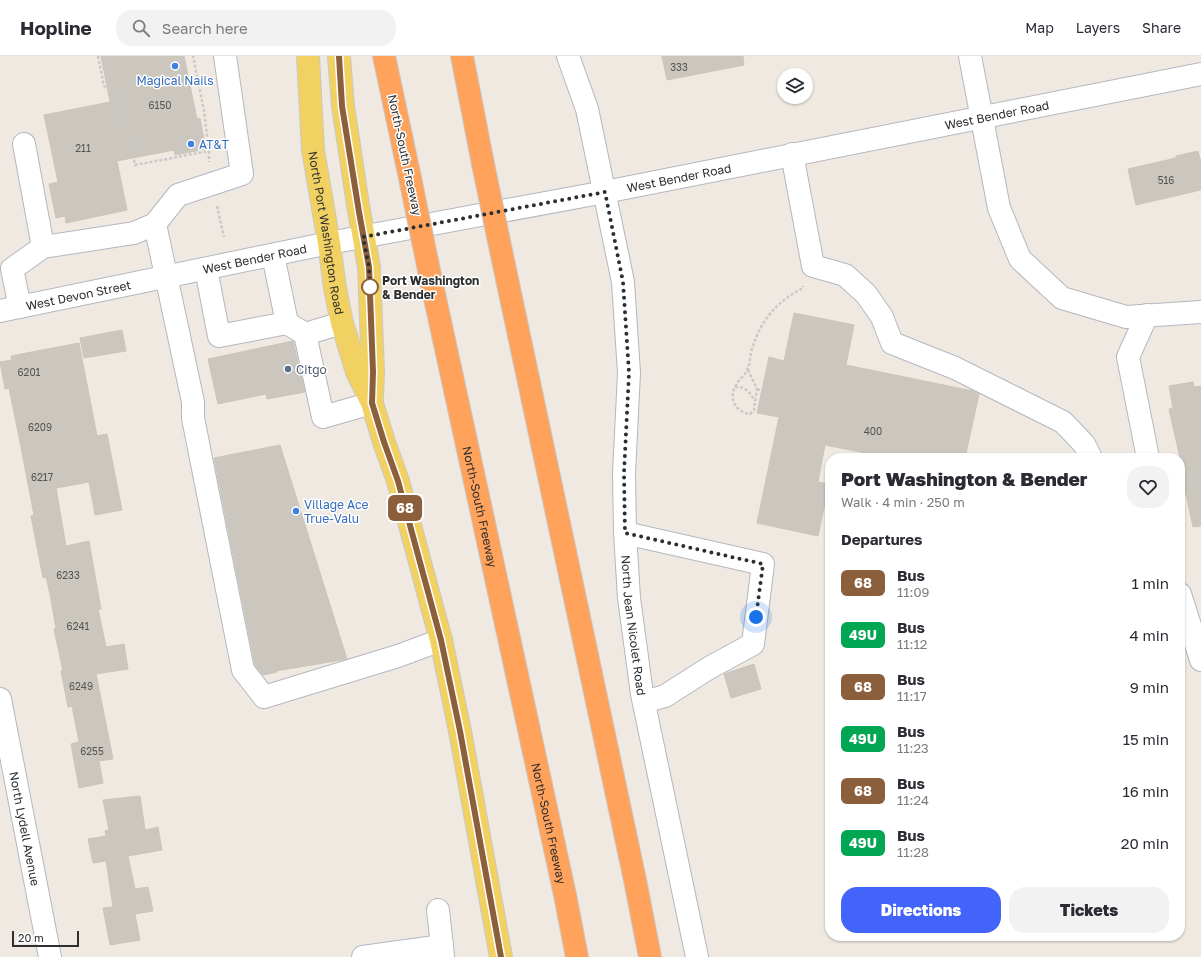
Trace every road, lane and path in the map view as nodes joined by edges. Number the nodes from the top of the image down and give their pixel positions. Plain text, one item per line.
1 (98, 56) edge
2 (193, 56) edge
3 (225, 56) edge
4 (308, 56) edge
5 (339, 56) edge
6 (384, 56) edge
7 (462, 56) edge
8 (568, 56) edge
9 (970, 56) edge
10 (1201, 74) edge
11 (983, 117) junction
12 (24, 144) dead end
13 (792, 154) junction
14 (605, 192) junction
15 (216, 200) dead end
16 (155, 224) junction
17 (224, 237) dead end
18 (363, 237) junction
19 (329, 244) junction
20 (43, 247) junction
21 (273, 255) junction
22 (206, 269) junction
23 (162, 279) junction
24 (802, 280) dead end
25 (10, 309) edge
26 (1201, 312) edge
27 (1148, 315) junction
28 (287, 323) junction
29 (342, 323) junction
30 (305, 334) junction
31 (748, 370) junction
32 (735, 387) junction
33 (757, 390) junction
34 (762, 391) dead end
35 (756, 402) junction
36 (372, 403) junction
37 (1088, 453) edge
38 (1147, 453) edge
39 (625, 533) junction
40 (1185, 610) edge
41 (441, 640) junction
42 (1201, 660) edge
43 (0, 699) edge
44 (644, 702) junction
45 (438, 910) dead end
46 (442, 951) edge
47 (50, 957) edge
48 (363, 957) edge
49 (501, 957) edge
50 (577, 957) edge
51 (650, 957) edge
52 (697, 957) edge

1 - 2 path
3 - 16 street
4 - 19 main road, North Port Washington Road
5 - 18 main road, North Port Washington Road
6 - 50 highway, North-South Freeway, bridge
7 - 51 highway, bridge
8 - 14 street, North Jean Nicolet Road
9 - 11 street
10 - 11 street, West Bender Road
11 - 13 street, West Bender Road
11 - 27 street
12 - 20 street
13 - 14 street, West Bender Road
13 - 37 street
14 - 18 street, West Bender Road
14 - 39 street, North Jean Nicolet Road
15 - 17 path
16 - 20 street
16 - 23 street
18 - 19 street, West Bender Road
18 - 36 main road, North Port Washington Road
19 - 21 street, West Bender Road
19 - 29 main road, North Port Washington Road
20 - 25 street
21 - 22 street, West Bender Road
21 - 28 street
22 - 23 street, West Bender Road
22 - 28 street
23 - 25 street, West Devon Street
23 - 41 street
24 - 31 path
26 - 27 street
27 - 38 street
28 - 30 street
29 - 30 street
29 - 36 main road, North Port Washington Road
30 - 36 street
31 - 32 path
31 - 33 path
32 - 35 path
32 - 35 path
33 - 34 path
33 - 35 path
36 - 41 main road, North Port Washington Road
39 - 44 street, North Jean Nicolet Road
39 - 44 street
40 - 42 street
41 - 49 main road, North Port Washington Road
43 - 47 street, North Lydell Avenue
44 - 52 street, North Jean Nicolet Road
45 - 46 street
46 - 48 street

